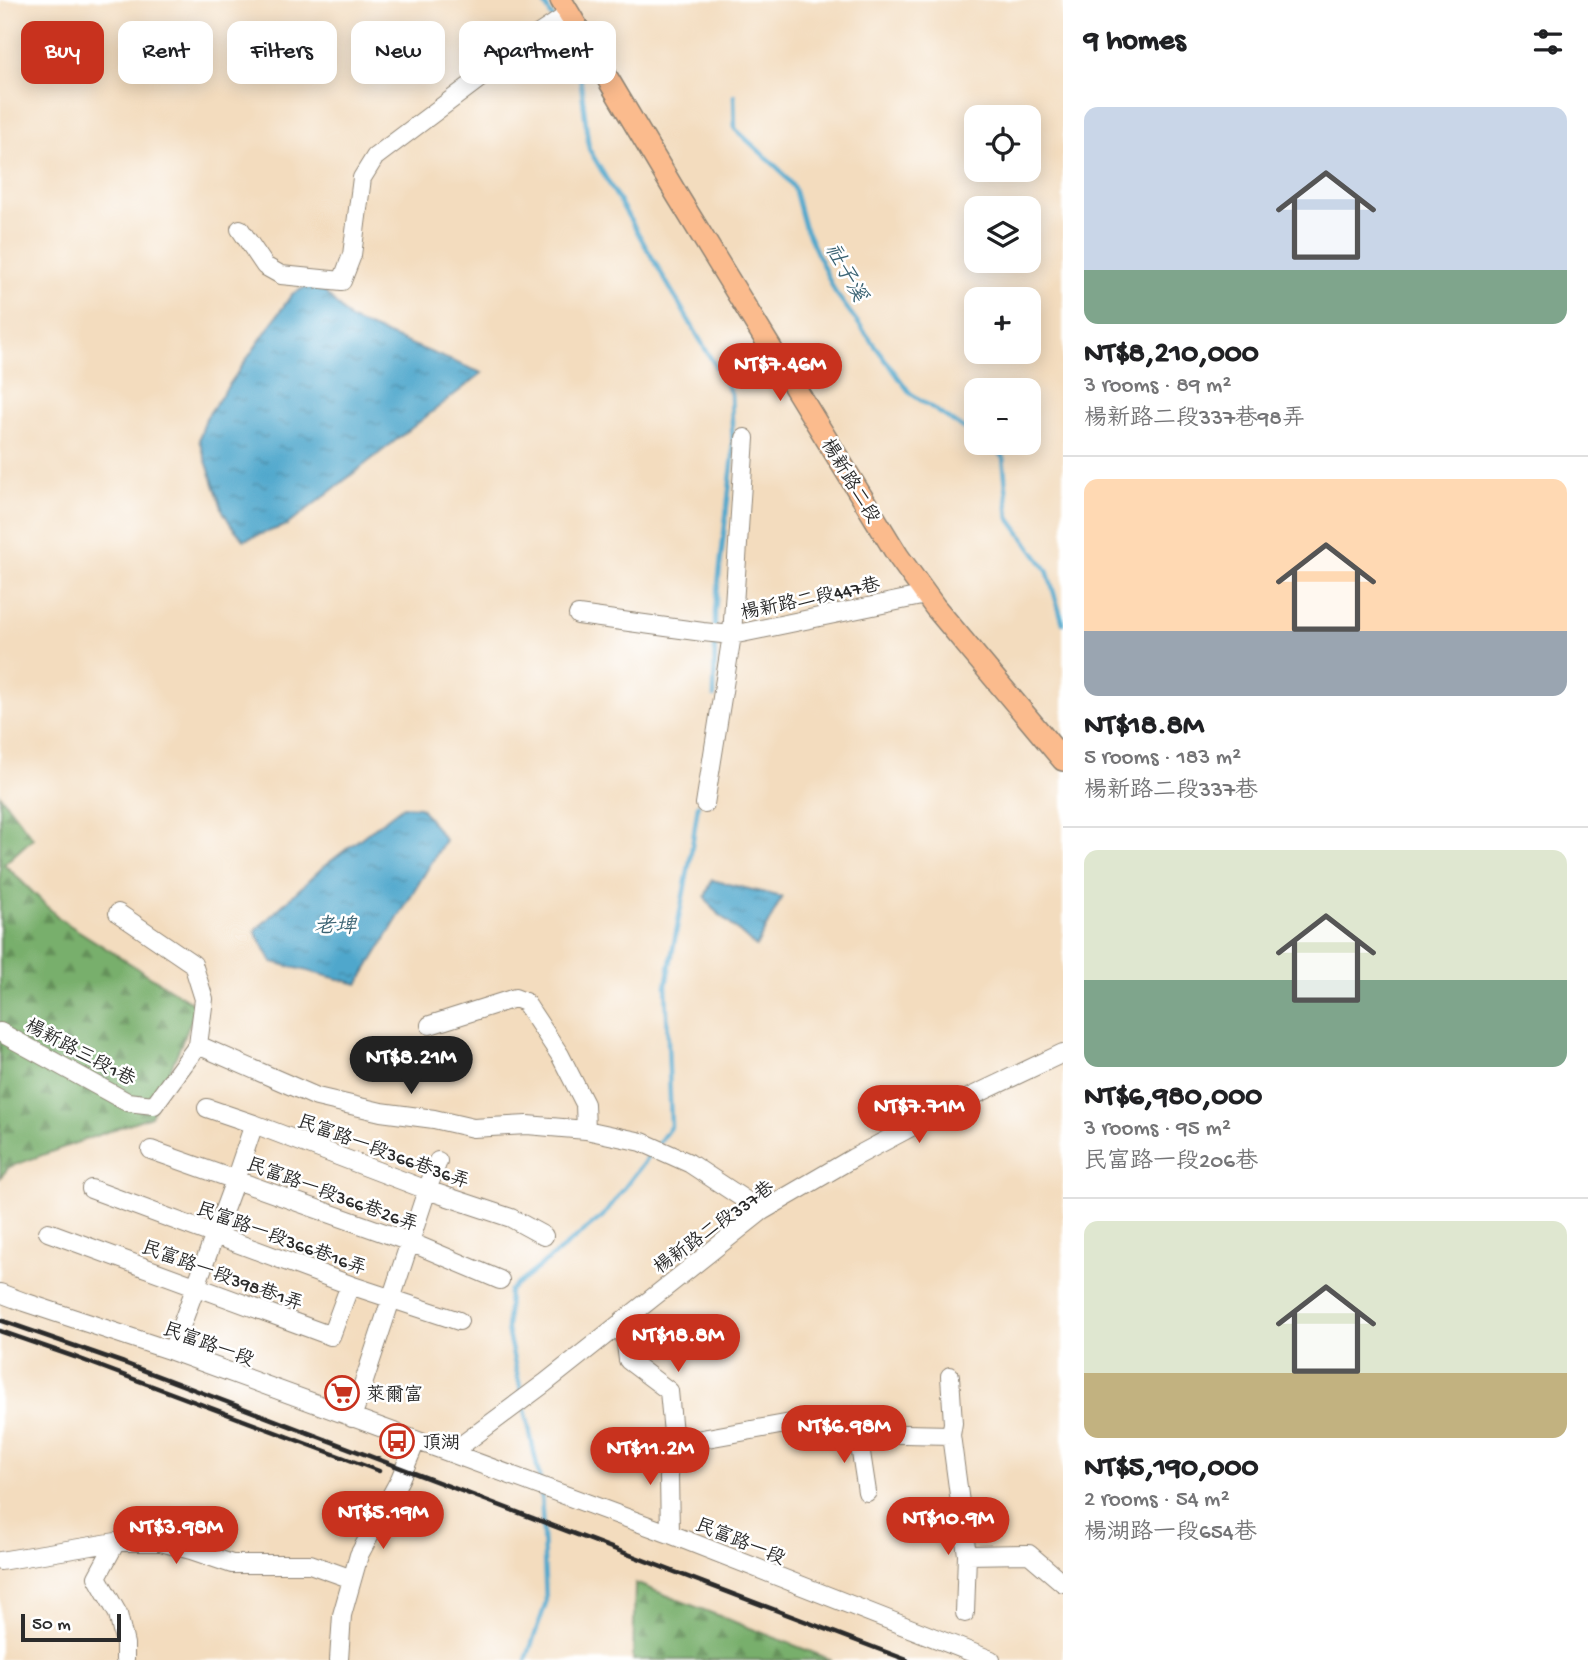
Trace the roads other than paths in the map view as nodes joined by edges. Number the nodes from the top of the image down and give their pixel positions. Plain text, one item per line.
1 (565, 7) edge
2 (240, 229) dead end
3 (745, 438) dead end
4 (926, 595) junction
5 (578, 615) dead end
6 (732, 635) junction
7 (1063, 760) edge
8 (705, 804) dead end
9 (118, 914) dead end
10 (430, 1025) dead end
11 (0, 1032) edge
12 (198, 1045) junction
13 (1063, 1053) edge
14 (206, 1108) dead end
15 (254, 1124) junction
16 (586, 1130) junction
17 (151, 1150) dead end
18 (438, 1161) dead end
19 (235, 1180) junction
20 (91, 1189) dead end
21 (427, 1190) junction
22 (762, 1211) junction
23 (48, 1232) dead end
24 (215, 1236) junction
25 (544, 1236) dead end
26 (410, 1242) junction
27 (500, 1280) dead end
28 (350, 1285) junction
29 (196, 1287) junction
30 (0, 1293) edge
31 (391, 1298) junction
32 (623, 1320) junction
33 (459, 1321) dead end
34 (172, 1351) junction
35 (950, 1376) dead end
36 (352, 1418) junction
37 (858, 1433) junction
38 (951, 1435) junction
39 (416, 1441) junction
40 (674, 1444) junction
41 (451, 1453) junction
42 (867, 1492) dead end
43 (670, 1534) junction
44 (116, 1542) junction
45 (967, 1555) junction
46 (0, 1560) edge
47 (352, 1579) junction
48 (1063, 1583) edge
49 (965, 1613) dead end
50 (125, 1660) edge
51 (339, 1660) edge
52 (991, 1660) edge

1 - 2 street
1 - 4 main road, 楊新路二段
3 - 6 street
4 - 6 street, 楊新路二段447巷
4 - 7 main road, 楊新路二段
5 - 6 street, 楊新路二段447巷
6 - 8 street
9 - 12 street
10 - 16 street
11 - 12 street, 楊新路三段1巷
12 - 16 street
13 - 22 street, 楊新路二段337巷
14 - 15 street, 民富路一段366巷36弄
15 - 19 street
15 - 21 street, 民富路一段366巷36弄
16 - 22 street
17 - 19 street, 民富路一段366巷26弄
18 - 21 street
19 - 24 street
19 - 26 street, 民富路一段366巷26弄
20 - 24 street, 民富路一段366巷16弄
21 - 25 street, 民富路一段366巷36弄
21 - 26 street
22 - 32 street, 楊新路二段337巷
23 - 29 street, 民富路一段398巷1弄
24 - 28 street, 民富路一段366巷16弄
24 - 29 street
26 - 27 street, 民富路一段366巷26弄
26 - 31 street
28 - 29 street, 民富路一段398巷1弄
28 - 31 street, 民富路一段366巷16弄
29 - 34 street
30 - 34 street, 民富路一段
31 - 33 street, 民富路一段366巷16弄
31 - 36 street
32 - 40 street
32 - 41 street, 楊新路二段337巷
34 - 36 street, 民富路一段
35 - 38 street
36 - 39 street, 民富路一段
37 - 38 street
37 - 40 street
37 - 42 street
38 - 45 street
39 - 41 street, 民富路一段
39 - 47 street
40 - 43 street
41 - 43 street, 民富路一段
43 - 52 street, 民富路一段
44 - 46 street
44 - 47 street
44 - 50 street
45 - 48 street
45 - 49 street
47 - 51 street

